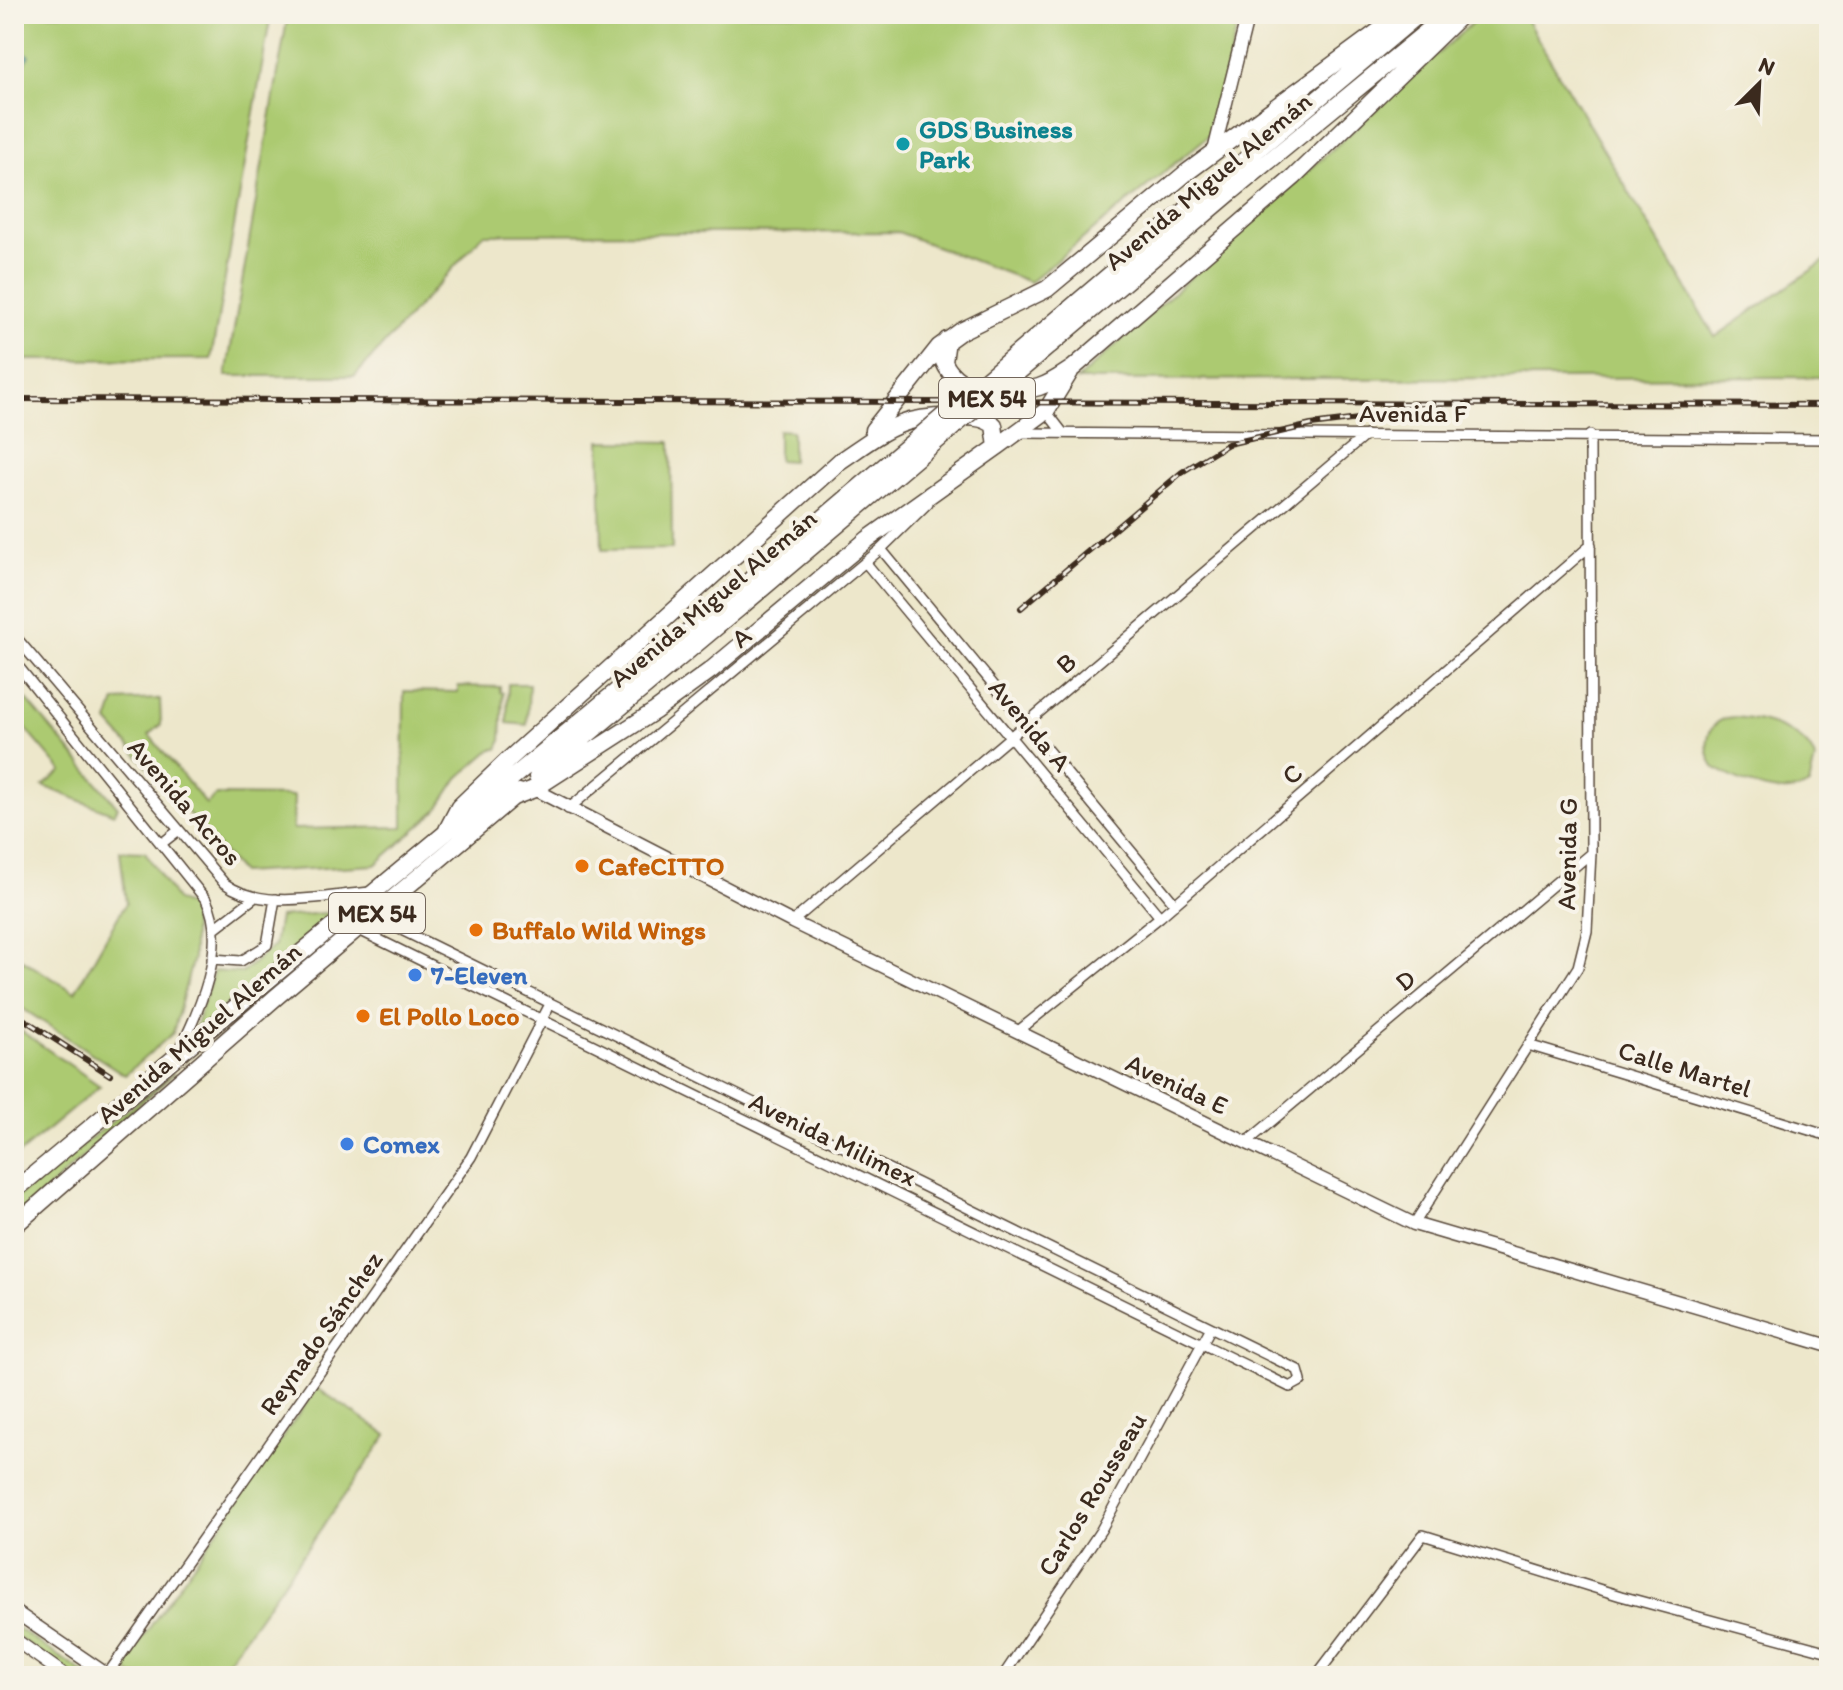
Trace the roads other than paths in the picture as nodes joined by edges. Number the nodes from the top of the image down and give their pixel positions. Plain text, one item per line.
1 (1248, 14) edge
2 (1402, 14) edge
3 (1419, 14) edge
4 (1448, 14) edge
5 (1462, 14) edge
6 (1214, 151) junction
7 (947, 340) junction
8 (1073, 368) junction
9 (1046, 411) junction
10 (1019, 433) junction
11 (1063, 433) junction
12 (1366, 435) junction
13 (1590, 435) junction
14 (1829, 439) edge
15 (997, 440) junction
16 (840, 461) junction
17 (938, 493) junction
18 (1591, 545) junction
19 (881, 549) junction
20 (865, 562) junction
21 (740, 598) junction
22 (14, 635) edge
23 (14, 661) edge
24 (1027, 725) junction
25 (1012, 738) junction
26 (534, 789) junction
27 (146, 791) junction
28 (513, 797) junction
29 (129, 804) junction
30 (568, 809) junction
31 (1110, 825) junction
32 (179, 830) junction
33 (447, 830) junction
34 (1094, 838) junction
35 (161, 844) junction
36 (1591, 853) junction
37 (372, 892) junction
38 (254, 898) junction
39 (275, 899) junction
40 (1175, 904) junction
41 (373, 916) junction
42 (1160, 917) junction
43 (792, 922) junction
44 (215, 928) junction
45 (357, 929) junction
46 (212, 959) junction
47 (550, 1004) junction
48 (542, 1021) junction
49 (1017, 1032) junction
50 (1528, 1045) junction
51 (174, 1060) junction
52 (1829, 1136) edge
53 (1247, 1142) junction
54 (14, 1191) edge
55 (1414, 1224) junction
56 (14, 1226) edge
57 (1210, 1329) junction
58 (1202, 1345) junction
59 (1829, 1346) edge
60 (14, 1614) edge
61 (14, 1639) edge
62 (1829, 1652) edge
63 (108, 1675) edge
64 (66, 1676) edge
65 (1003, 1676) edge
66 (1316, 1676) edge

1 - 6 main road
2 - 6 highway
3 - 21 highway, Avenida Miguel Alemán / MEX 54, bridge
4 - 21 highway, Avenida Miguel Alemán / MEX 54, bridge
5 - 8 highway
6 - 7 highway
7 - 8 highway
7 - 16 highway
8 - 9 highway
9 - 10 highway
9 - 11 street
10 - 11 street, Avenida F
10 - 15 highway
11 - 12 street, Avenida F
12 - 13 street, Avenida F
12 - 24 street, B
13 - 14 street, Avenida F
13 - 18 street, Avenida G
15 - 16 highway
15 - 17 highway
16 - 33 highway
17 - 19 street, A
17 - 26 highway
18 - 36 street, Avenida G
18 - 40 street, C
19 - 20 street, A
19 - 24 street, Avenida A
20 - 25 street, Avenida A
20 - 30 street, A
21 - 28 highway, Avenida Miguel Alemán / MEX 54
21 - 33 highway, Avenida Miguel Alemán / MEX 54
22 - 27 street, Avenida Acros
23 - 29 street, Avenida Acros
24 - 25 street, B
24 - 31 street, Avenida A
25 - 34 street, Avenida A
25 - 43 street, B
26 - 28 highway
26 - 30 main road, Avenida E
27 - 29 street
27 - 32 street, Avenida Acros
28 - 41 highway, Avenida Miguel Alemán / MEX 54
29 - 35 street, Avenida Acros
30 - 43 main road, Avenida E
31 - 34 street
31 - 40 street, Avenida A
32 - 35 street
32 - 38 street, Avenida Acros
33 - 37 highway, Avenida Miguel Alemán / MEX 54
34 - 42 street, Avenida A
35 - 44 street, Avenida Acros
36 - 50 street, Avenida G
36 - 53 street, D
37 - 39 street, Avenida Acros
37 - 51 highway, Avenida Miguel Alemán / MEX 54
38 - 39 street, Avenida Acros
38 - 44 street
39 - 46 street
40 - 42 street, C
41 - 45 highway, Avenida Miguel Alemán / MEX 54
41 - 47 street, Avenida Milimex
42 - 49 street, C
43 - 49 main road, Avenida E
44 - 46 street, Avenida Acros
45 - 48 street, Avenida Milimex
45 - 56 highway, Avenida Miguel Alemán / MEX 54
46 - 51 street, Avenida Acros
47 - 48 street, Reynado Sánchez
47 - 57 street, Avenida Milimex
48 - 58 street, Avenida Milimex
48 - 63 street, Reynado Sánchez
49 - 53 main road, Avenida E
50 - 52 street, Calle Martel
50 - 55 street, Avenida G
51 - 54 highway, Avenida Miguel Alemán / MEX 54
53 - 55 main road, Avenida E
55 - 59 main road, Avenida E
57 - 58 street, Carlos Rousseau
57 - 58 street, Avenida Milimex
58 - 65 street, Carlos Rousseau
60 - 63 main road
61 - 64 main road
62 - 66 street

